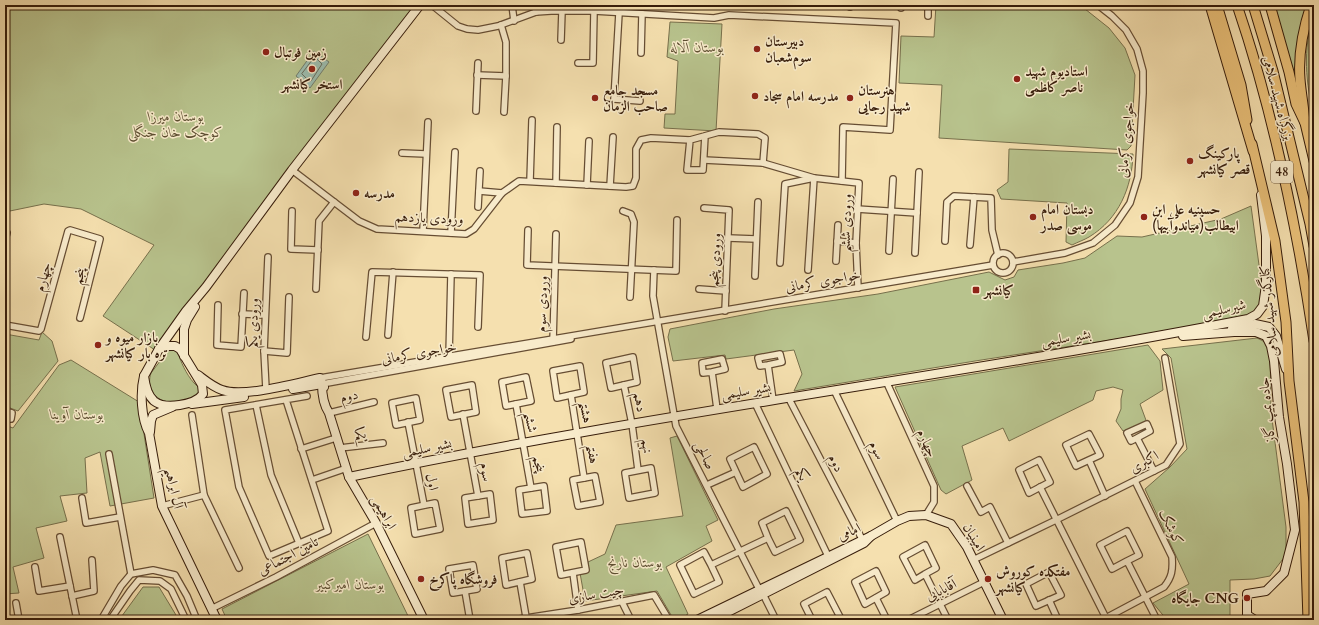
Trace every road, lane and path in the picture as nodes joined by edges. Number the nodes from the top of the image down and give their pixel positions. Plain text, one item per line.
1 (420, 5) edge
2 (432, 5) edge
3 (512, 5) edge
4 (536, 5) edge
5 (928, 5) edge
6 (1098, 5) edge
7 (1210, 5) edge
8 (1217, 5) edge
9 (1237, 5) edge
10 (1253, 5) edge
11 (1270, 5) edge
12 (1311, 5) edge
13 (562, 11) junction
14 (594, 11) junction
15 (536, 12) junction
16 (619, 13) junction
17 (642, 14) junction
18 (928, 16) dead end
19 (514, 21) junction
20 (501, 25) junction
21 (561, 40) dead end
22 (640, 53) dead end
23 (478, 63) dead end
24 (578, 63) dead end
25 (477, 75) junction
26 (506, 76) junction
27 (640, 101) dead end
28 (476, 111) dead end
29 (504, 112) dead end
30 (532, 120) dead end
31 (428, 122) dead end
32 (1305, 123) junction
33 (557, 127) dead end
34 (705, 136) junction
35 (612, 137) dead end
36 (690, 140) junction
37 (589, 141) dead end
38 (1253, 151) junction
39 (455, 152) dead end
40 (402, 153) dead end
41 (426, 154) junction
42 (704, 160) junction
43 (1314, 161) edge
44 (763, 163) junction
45 (292, 170) junction
46 (480, 171) dead end
47 (919, 172) dead end
48 (1259, 172) junction
49 (814, 178) junction
50 (893, 179) dead end
51 (530, 181) junction
52 (842, 181) junction
53 (556, 183) junction
54 (586, 185) junction
55 (610, 186) junction
56 (478, 191) junction
57 (502, 193) junction
58 (974, 197) junction
59 (334, 202) junction
60 (758, 202) dead end
61 (478, 207) dead end
62 (704, 208) dead end
63 (857, 209) junction
64 (292, 211) dead end
65 (623, 211) dead end
66 (891, 211) junction
67 (917, 213) junction
68 (677, 220) dead end
69 (838, 225) dead end
70 (528, 230) dead end
71 (423, 231) junction
72 (7, 233) dead end
73 (451, 233) junction
74 (556, 234) dead end
75 (728, 238) junction
76 (100, 239) joint
77 (756, 239) junction
78 (5, 240) edge
79 (837, 241) junction
80 (945, 241) dead end
81 (856, 243) junction
82 (970, 245) dead end
83 (1314, 246) edge
84 (318, 250) junction
85 (889, 251) dead end
86 (915, 253) dead end
87 (998, 255) junction
88 (268, 257) dead end
89 (836, 261) dead end
90 (1013, 262) junction
91 (780, 263) dead end
92 (993, 265) junction
93 (555, 266) junction
94 (632, 269) junction
95 (654, 270) junction
96 (808, 270) dead end
97 (393, 272) junction
98 (451, 274) junction
99 (754, 276) dead end
100 (206, 287) junction
101 (858, 288) junction
102 (316, 289) dead end
103 (699, 289) dead end
104 (726, 291) junction
105 (244, 293) dead end
106 (289, 297) dead end
107 (630, 297) dead end
108 (218, 305) dead end
109 (725, 311) junction
110 (242, 314) junction
111 (265, 316) junction
112 (80, 318) dead end
113 (657, 322) junction
114 (5, 325) edge
115 (478, 328) dead end
116 (1210, 334) junction
117 (388, 335) dead end
118 (1170, 335) junction
119 (366, 337) dead end
120 (1148, 338) joint
121 (553, 340) junction
122 (1314, 341) edge
123 (159, 349) junction
124 (264, 351) junction
125 (184, 356) junction
126 (449, 356) junction
127 (1165, 358) dead end
128 (768, 365) dead end
129 (193, 371) junction
130 (712, 372) dead end
131 (144, 376) junction
132 (1289, 380) junction
133 (321, 381) junction
134 (886, 381) junction
135 (624, 385) junction
136 (266, 389) junction
137 (834, 390) junction
138 (570, 395) junction
139 (307, 396) dead end
140 (788, 397) junction
141 (286, 400) junction
142 (773, 400) junction
143 (374, 402) dead end
144 (754, 403) junction
145 (184, 404) junction
146 (516, 404) junction
147 (256, 405) junction
148 (173, 406) junction
149 (718, 409) junction
150 (5, 411) edge
151 (329, 413) junction
152 (463, 414) junction
153 (192, 415) dead end
154 (674, 416) junction
155 (5, 419) edge
156 (408, 422) junction
157 (632, 424) junction
158 (150, 433) junction
159 (578, 434) junction
160 (336, 438) junction
161 (1137, 438) dead end
162 (383, 443) dead end
163 (523, 444) junction
164 (340, 448) junction
165 (301, 449) junction
166 (470, 453) junction
167 (108, 454) dead end
168 (1089, 460) junction
169 (415, 463) junction
170 (346, 468) junction
171 (638, 470) junction
172 (1154, 471) junction
173 (736, 472) junction
174 (349, 477) junction
175 (584, 478) junction
176 (312, 480) junction
177 (1135, 481) junction
178 (707, 485) junction
179 (967, 486) dead end
180 (1040, 487) junction
181 (531, 488) junction
182 (204, 495) junction
183 (478, 496) junction
184 (1105, 496) junction
185 (82, 498) dead end
186 (424, 505) junction
187 (162, 506) junction
188 (926, 515) junction
189 (120, 517) junction
190 (897, 520) junction
191 (1056, 520) junction
192 (376, 523) junction
193 (871, 536) junction
194 (60, 537) dead end
195 (768, 538) junction
196 (862, 539) junction
197 (299, 543) junction
198 (1008, 543) junction
199 (740, 551) junction
200 (828, 556) junction
201 (92, 560) dead end
202 (973, 560) junction
203 (1127, 561) junction
204 (711, 565) junction
205 (35, 567) dead end
206 (238, 568) dead end
207 (573, 573) junction
208 (131, 574) junction
209 (925, 574) junction
210 (520, 582) junction
211 (984, 582) junction
212 (70, 586) junction
213 (465, 591) junction
214 (761, 592) junction
215 (72, 596) junction
216 (1146, 597) junction
217 (876, 598) junction
218 (1049, 600) junction
219 (622, 602) junction
220 (16, 603) dead end
221 (940, 604) junction
222 (211, 609) junction
223 (578, 610) junction
224 (526, 617) junction
225 (630, 618) edge
226 (1105, 619) edge
227 (19, 620) edge
228 (77, 620) edge
229 (101, 620) edge
230 (110, 620) edge
231 (186, 620) edge
232 (197, 620) edge
233 (217, 620) edge
234 (424, 620) edge
235 (470, 620) edge
236 (513, 620) edge
237 (548, 620) edge
238 (556, 620) edge
239 (623, 620) edge
240 (669, 620) edge
241 (696, 620) edge
242 (712, 620) edge
243 (776, 620) edge
244 (812, 620) edge
245 (835, 620) edge
246 (887, 620) edge
247 (908, 620) edge
248 (948, 620) edge
249 (1003, 620) edge
250 (1058, 620) edge
251 (1157, 620) edge
252 (1255, 620) edge
253 (1308, 620) edge

1 - 45 main road
2 - 20 street
3 - 19 street
4 - 15 street
5 - 18 street
6 - 90 street, خواجوی کرمانی
7 - 38 main road
8 - 38 main road, کنارگذر شهید سلامی
9 - 122 main road, بزرگراه شهید سلامی / 48
10 - 83 main road, بزرگراه شهید سلامی / 48
11 - 32 main road
12 - 32 main road
13 - 14 street
13 - 15 street
13 - 21 street
14 - 16 street
14 - 24 street
15 - 19 street
16 - 17 street
16 - 27 street
17 - 22 street
17 - 52 street
19 - 20 street
20 - 26 street
23 - 25 street
25 - 26 street
25 - 28 street
26 - 29 street
30 - 51 street
31 - 41 street
32 - 43 main road
33 - 53 street
34 - 36 street
34 - 42 street
34 - 44 street
35 - 55 street
36 - 42 street
36 - 55 street, ورودی یازدهم
37 - 54 street
38 - 48 main road, کنارگذر شهید سلامی
39 - 73 street
40 - 41 street
41 - 71 street
42 - 44 street
44 - 49 street
45 - 59 street, ورودی یازدهم
45 - 100 main road
46 - 56 street
47 - 67 street
48 - 118 main road, شیرسلیمی
48 - 132 main road, کنارگذر شهید سلامی
49 - 52 street
49 - 91 street
49 - 96 street
50 - 66 street
51 - 53 street, ورودی یازدهم
51 - 57 street, ورودی یازدهم
52 - 63 street, ورودی ششم
53 - 54 street, ورودی یازدهم
54 - 55 street, ورودی یازدهم
56 - 57 street
56 - 61 street
57 - 73 street, ورودی یازدهم
58 - 80 street
58 - 82 street
58 - 87 street
59 - 71 street, ورودی یازدهم
59 - 84 street
60 - 77 street
62 - 75 street, ورودی پنجم
63 - 66 street
63 - 81 street, ورودی ششم
64 - 84 street
65 - 94 street
66 - 67 street
66 - 85 street
67 - 86 street
68 - 95 street
69 - 79 street
70 - 93 street
71 - 73 street, ورودی یازدهم
72 - 78 street
74 - 93 street, ورودی سوم
75 - 77 street
75 - 104 street, ورودی پنجم
76 - 112 street, پنجم
76 - 114 street, چهارم
77 - 99 street
79 - 81 street
79 - 89 street
81 - 101 street, ورودی ششم
84 - 102 street
87 - 90 street
87 - 92 street
88 - 111 street, ورودی یکم
90 - 92 street
92 - 101 street, خواجوی کرمانی
93 - 94 street
93 - 121 street, ورودی سوم
94 - 95 street
94 - 107 street
95 - 113 street, صالحی
97 - 98 street
97 - 117 street
97 - 119 street
98 - 115 street
98 - 126 street
100 - 123 main road
100 - 125 main road
101 - 109 street, خواجوی کرمانی
103 - 104 street
104 - 109 street, ورودی پنجم
105 - 110 street
106 - 124 street
108 - 110 street
109 - 113 street, خواجوی کرمانی
110 - 111 street
111 - 124 street, ورودی یکم
113 - 121 street, خواجوی کرمانی
113 - 154 street, صالحی
116 - 118 main road, جاده پمپ گاز
116 - 132 main road
116 - 252 main road, جاده پمپ گاز
118 - 120 main road, شیرسلیمی
120 - 134 main road, بشیر سلیمی
121 - 126 street, خواجوی کرمانی
121 - 133 street, خواجوی کرمانی
123 - 125 main road
123 - 131 main road
124 - 136 street, ورودی یکم
125 - 129 main road
126 - 133 street, خواجوی کرمانی
127 - 172 street, اکبری
128 - 142 street
129 - 136 main road, خواجوی کرمانی
129 - 145 main road
130 - 149 street
131 - 148 main road
131 - 158 main road, آل ابراهیم
132 - 253 main road, کنارگذر شهید سلامی
133 - 136 main road, خواجوی کرمانی
133 - 145 main road, خواجوی کرمانی
133 - 151 main road, ابراهیمی
134 - 137 main road, بشیر سلیمی
134 - 188 street, چهارم
135 - 135 street
135 - 157 street, دهم
137 - 140 main road, بشیر سلیمی
137 - 190 street, سوم
138 - 138 street
138 - 159 street, هشتم
139 - 141 street
140 - 142 main road, بشیر سلیمی
140 - 196 street, دوم
141 - 147 street
141 - 165 street
142 - 144 main road, بشیر سلیمی
143 - 151 street, دوم
144 - 149 main road, بشیر سلیمی
144 - 200 street, یکم
145 - 148 main road
146 - 146 street
146 - 163 street, ششم
147 - 197 street
147 - 197 street
148 - 158 main road
149 - 154 main road, بشیر سلیمی
150 - 155 street
151 - 160 main road, ابراهیمی
152 - 152 street
152 - 166 street
153 - 182 street
154 - 157 main road, بشیر سلیمی
154 - 178 street, صالحی
156 - 156 street
156 - 169 street
157 - 159 main road, بشیر سلیمی
157 - 171 street, نهم
158 - 187 main road, آل ابراهیم
159 - 163 main road, بشیر سلیمی
159 - 175 street, هفتم
160 - 164 main road, ابراهیمی
160 - 165 street
161 - 172 street
162 - 164 street, یکم
163 - 166 main road, بشیر سلیمی
163 - 181 street, پنجم
164 - 170 main road, ابراهیمی
165 - 176 street
166 - 169 main road, بشیر سلیمی
166 - 183 street, سوم
167 - 189 street
168 - 168 street
168 - 184 street
169 - 174 main road, بشیر سلیمی
169 - 186 street, اول
170 - 174 main road, ابراهیمی
170 - 176 street
171 - 171 street
172 - 177 street, اکبری
173 - 173 street
173 - 178 street
174 - 192 main road, ابراهیمی
175 - 175 street
176 - 197 street
177 - 184 street, اکبری
177 - 216 street, کوشک
178 - 199 street, صالحی
179 - 198 street
180 - 180 street
180 - 191 street
181 - 181 street
182 - 187 street
182 - 206 street
183 - 183 street
184 - 191 street, اکبری
185 - 189 street
186 - 186 street
187 - 222 main road, آل ابراهیم
188 - 190 main road, امینیان
188 - 202 main road, امینیان
189 - 208 street
190 - 193 main road, امینیان
191 - 198 street, اکبری
191 - 226 street
192 - 222 street, تامین اجتماعی
192 - 234 main road, ابراهیمی
193 - 196 main road, امامی
193 - 214 main road, امامی
194 - 212 street
195 - 195 street
195 - 199 street
196 - 200 main road, امامی
198 - 202 street, اکبری
199 - 204 street
199 - 214 street, صالحی
200 - 214 main road, امامی
201 - 215 street
202 - 211 main road, امینیان
203 - 203 street
203 - 216 street
204 - 204 street
205 - 212 street
207 - 207 street
207 - 223 street
208 - 229 street
208 - 232 street
209 - 209 street
209 - 221 street
210 - 210 street
210 - 224 street
211 - 221 street, آقابابایی
211 - 249 main road, امینیان
212 - 215 street
213 - 213 street
213 - 235 street
214 - 241 main road, امامی
214 - 242 main road, امامی
214 - 243 street, صالحی
215 - 228 street
216 - 226 street, کوشک
216 - 251 street
217 - 217 street
217 - 246 street
218 - 218 street
218 - 250 street
219 - 223 street, چیت سازی
219 - 225 street
219 - 240 street, چیت سازی
220 - 227 street
221 - 247 street, آقابابایی
221 - 248 street
222 - 233 main road, آل ابراهیم
223 - 224 street, چیت سازی
224 - 236 street, چیت سازی
225 - 239 street
230 - 231 street
237 - 238 street
244 - 245 street

